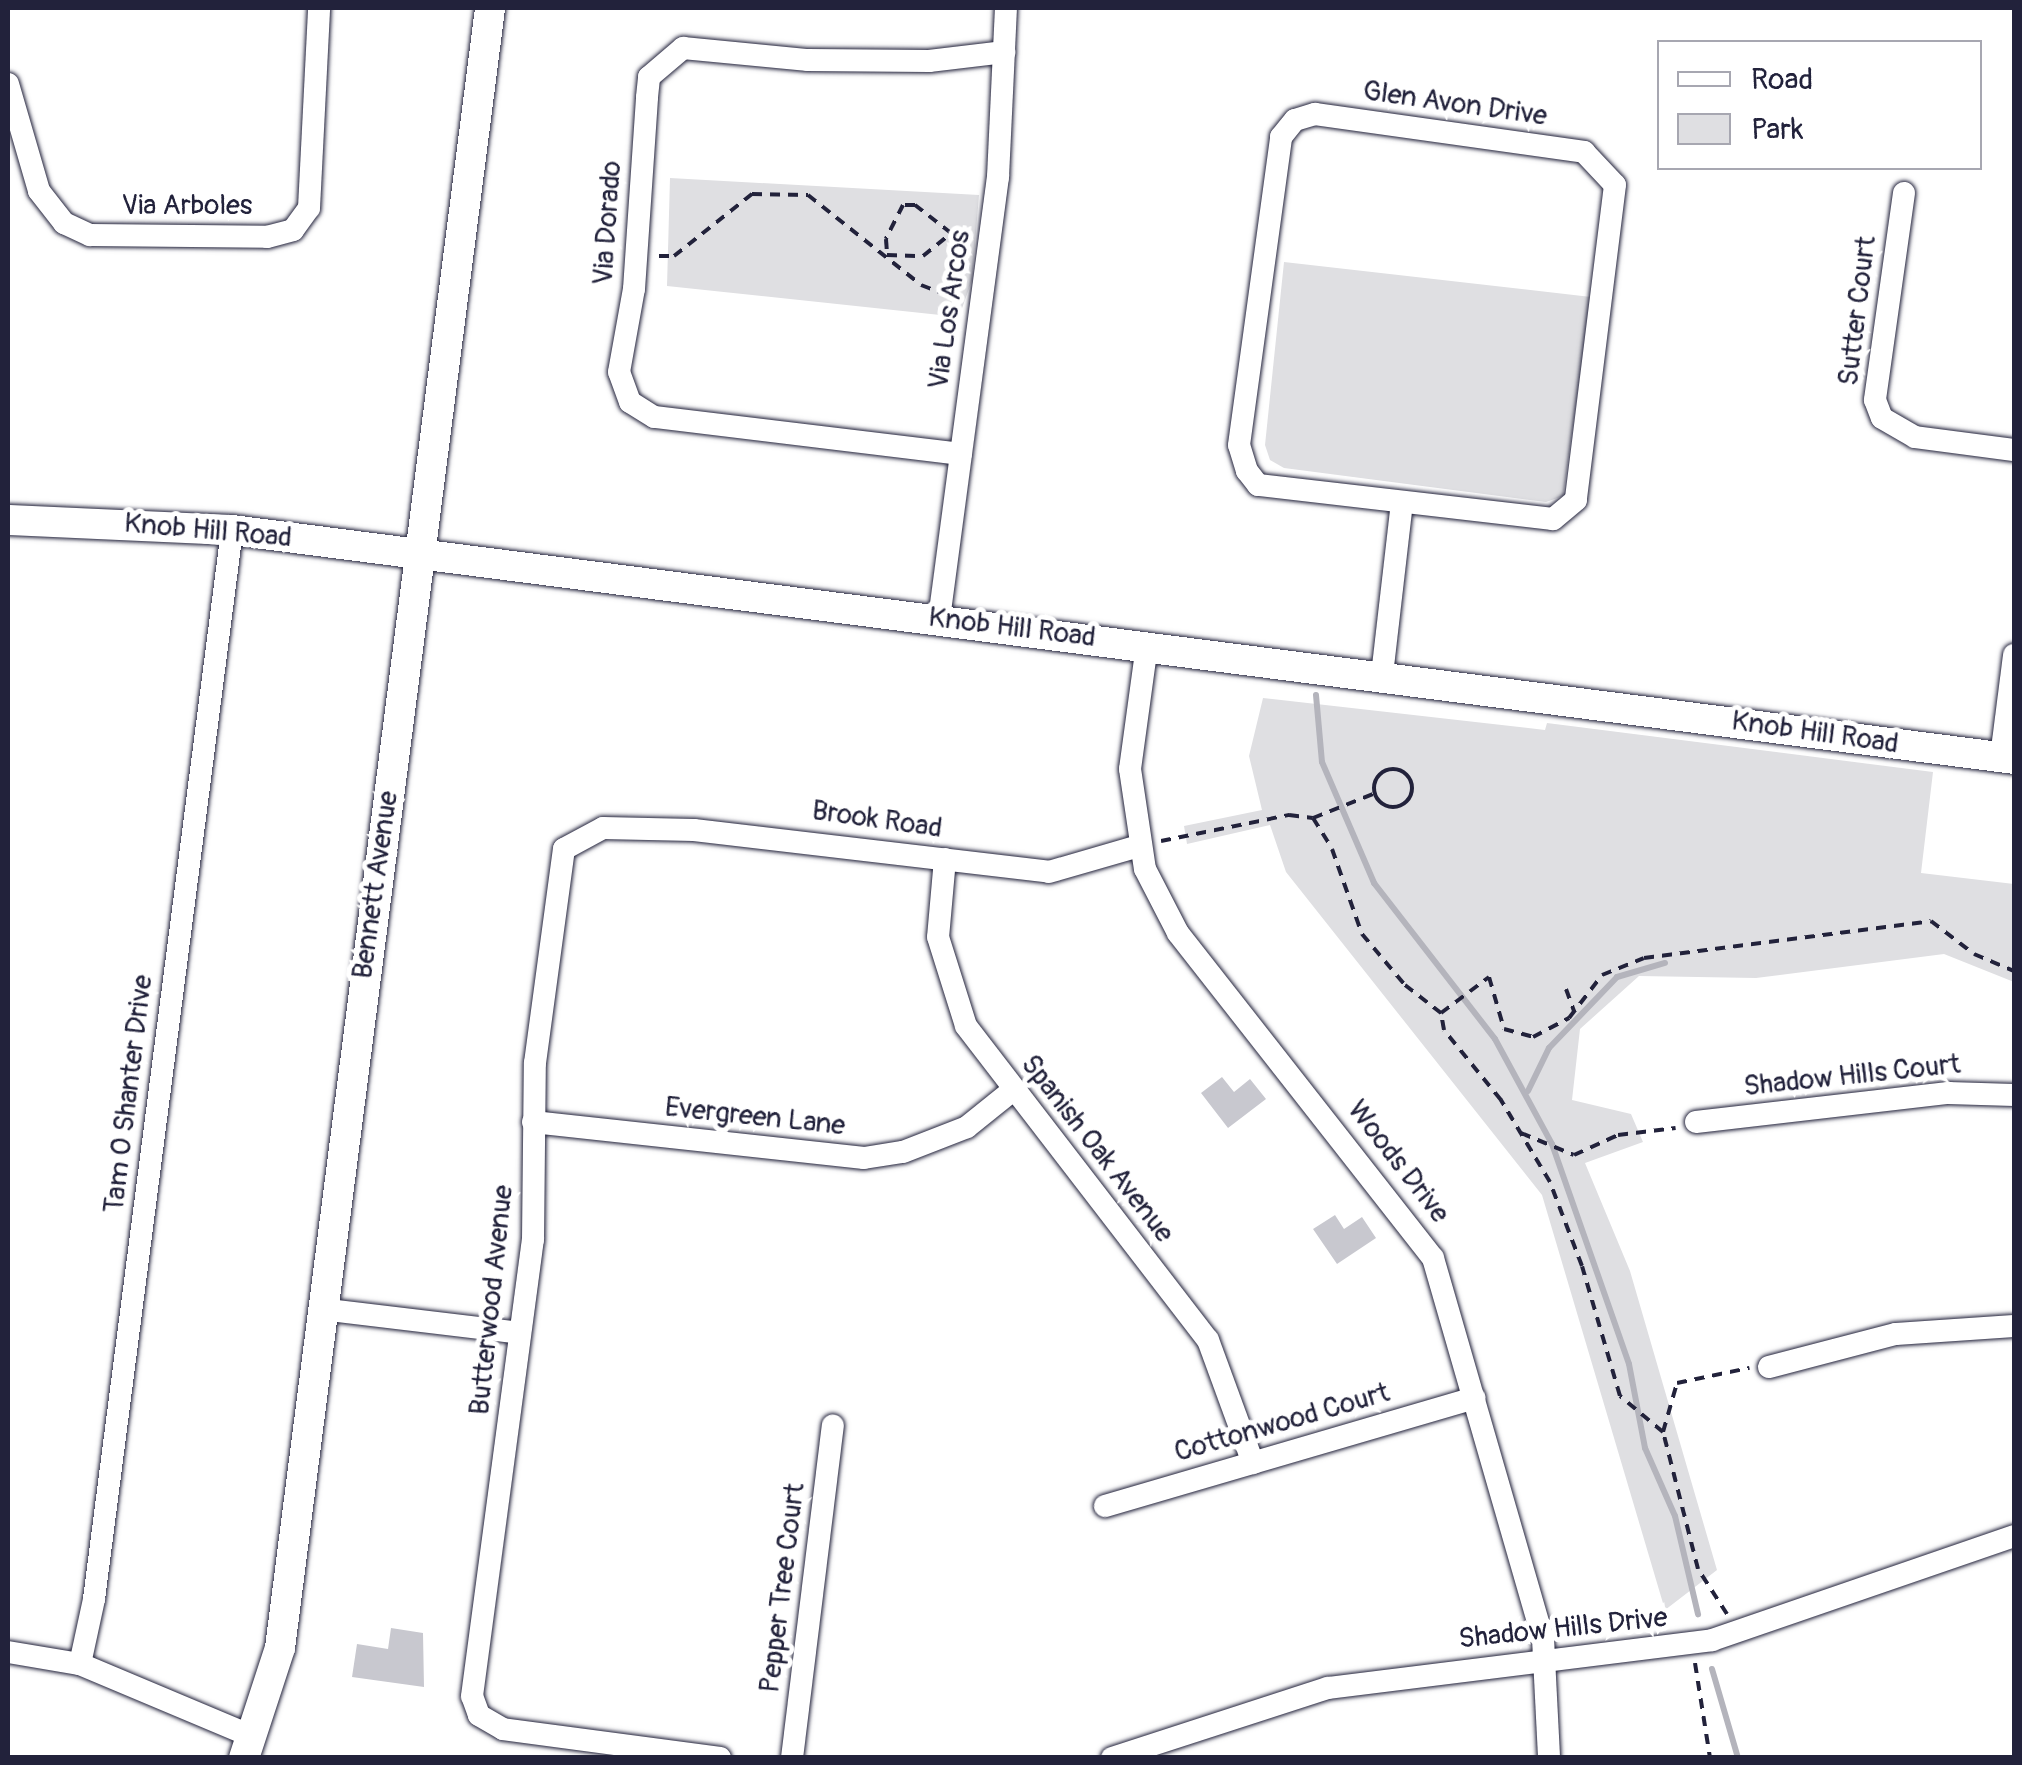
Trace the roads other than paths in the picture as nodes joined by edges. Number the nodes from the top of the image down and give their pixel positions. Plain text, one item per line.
1 (490, 8) edge
2 (1006, 8) edge
3 (312, 10) edge
4 (1004, 52) junction
5 (8, 84) edge
6 (1904, 192) dead end
7 (2014, 450) edge
8 (961, 454) junction
9 (1402, 503) junction
10 (8, 520) edge
11 (232, 530) junction
12 (420, 554) junction
13 (939, 619) junction
14 (1146, 645) junction
15 (2014, 655) edge
16 (1382, 676) junction
17 (2008, 758) edge
18 (603, 828) joint
19 (1139, 846) junction
20 (946, 859) junction
21 (1013, 1090) junction
22 (2014, 1095) edge
23 (533, 1122) junction
24 (1696, 1122) road end
25 (320, 1309) junction
26 (2014, 1326) edge
27 (520, 1333) junction
28 (1769, 1367) road end
29 (1475, 1398) junction
30 (832, 1426) dead end
31 (1252, 1462) junction
32 (1106, 1506) dead end
33 (2014, 1536) edge
34 (8, 1652) edge
35 (1545, 1662) junction
36 (80, 1664) junction
37 (249, 1747) edge
38 (720, 1758) edge
39 (792, 1758) edge
40 (1112, 1758) edge
41 (1549, 1758) edge

1 - 12 street, Bennett Avenue
2 - 4 street, Via Los Arcos
3 - 5 street, Via Arboles
4 - 8 street, Via Los Arcos
4 - 8 street, Via Dorado
6 - 7 street, Sutter Court
8 - 13 street, Via Los Arcos
9 - 9 street, Glen Avon Drive
9 - 16 street
10 - 11 street, Knob Hill Road
11 - 12 street, Knob Hill Road
11 - 36 street, Tam O Shanter Drive
12 - 13 street, Knob Hill Road
12 - 25 street, Bennett Avenue
13 - 14 street, Knob Hill Road
14 - 16 street, Knob Hill Road
14 - 19 street, Woods Drive
15 - 17 street
16 - 17 street, Knob Hill Road
18 - 20 street, Brook Road
18 - 23 street, Butterwood Avenue
19 - 20 street, Brook Road
19 - 29 street, Woods Drive
20 - 21 street, Spanish Oak Avenue
21 - 23 street, Evergreen Lane
21 - 31 street, Spanish Oak Avenue
22 - 24 street, Shadow Hills Court
23 - 27 street, Butterwood Avenue
25 - 27 street
25 - 37 street, Bennett Avenue
26 - 28 street
27 - 38 street, Butterwood Avenue
29 - 31 street, Cottonwood Court
29 - 35 street, Woods Drive
30 - 39 street, Pepper Tree Court
31 - 32 street, Cottonwood Court
33 - 35 street, Shadow Hills Drive
34 - 36 street
35 - 40 street, Shadow Hills Drive
35 - 41 street, Woods Drive
36 - 37 street

